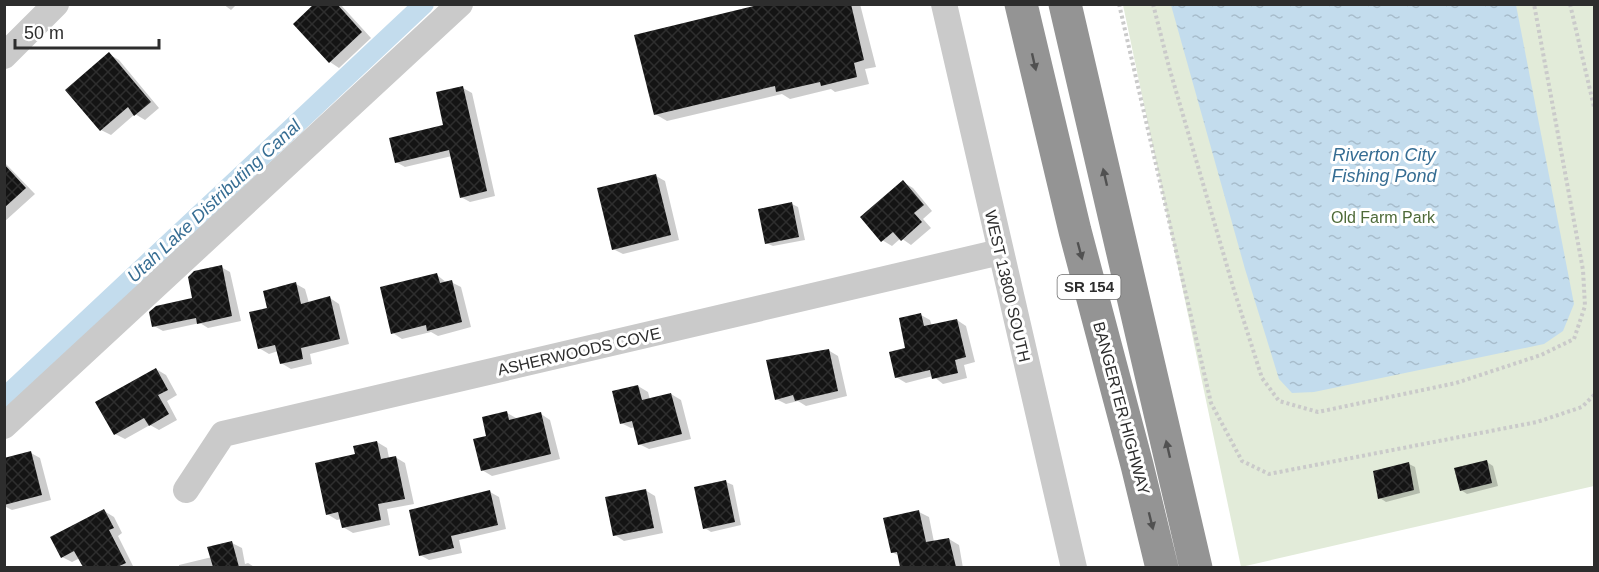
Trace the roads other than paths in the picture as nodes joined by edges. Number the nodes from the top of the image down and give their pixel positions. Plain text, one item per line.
1 (56, 4) edge
2 (460, 4) edge
3 (944, 4) edge
4 (1021, 4) edge
5 (1065, 4) edge
6 (4, 56) edge
7 (1000, 252) junction
8 (4, 426) edge
9 (186, 490) dead end
10 (1074, 567) edge
11 (1162, 567) edge
12 (1196, 567) edge

1 - 6 street
2 - 8 street
3 - 7 street, WEST 13800 SOUTH
4 -> 11 highway, BANGERTER HIGHWAY / SR 154
12 -> 5 highway, BANGERTER HIGHWAY / SR 154
7 - 9 street, ASHERWOODS COVE
7 - 10 street, WEST 13800 SOUTH

